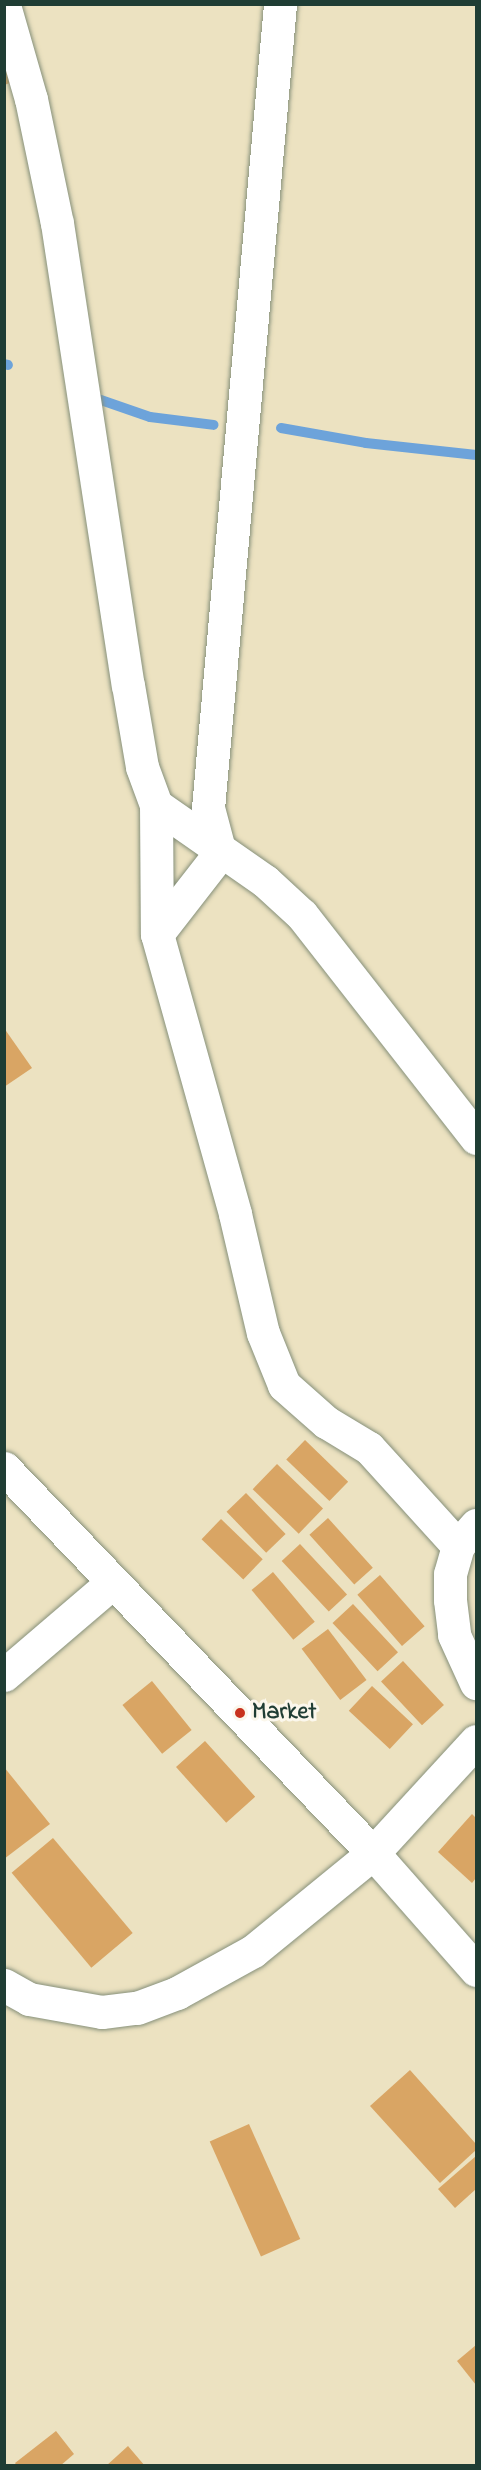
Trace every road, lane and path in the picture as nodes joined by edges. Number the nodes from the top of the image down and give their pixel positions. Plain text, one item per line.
1 (280, 4) edge
2 (4, 5) edge
3 (156, 805) junction
4 (220, 853) junction
5 (157, 934) junction
6 (477, 1138) edge
7 (4, 1468) edge
8 (467, 1536) edge
9 (113, 1582) junction
10 (4, 1675) edge
11 (477, 1683) edge
12 (477, 1741) edge
13 (373, 1853) junction
14 (477, 1970) edge
15 (4, 1985) edge

1 - 4 street
2 - 3 street
3 - 4 street
3 - 5 street
4 - 5 street
4 - 6 street
5 - 8 street
7 - 9 street
8 - 11 street
9 - 10 street
9 - 13 street
12 - 13 street
13 - 14 street
13 - 15 street

